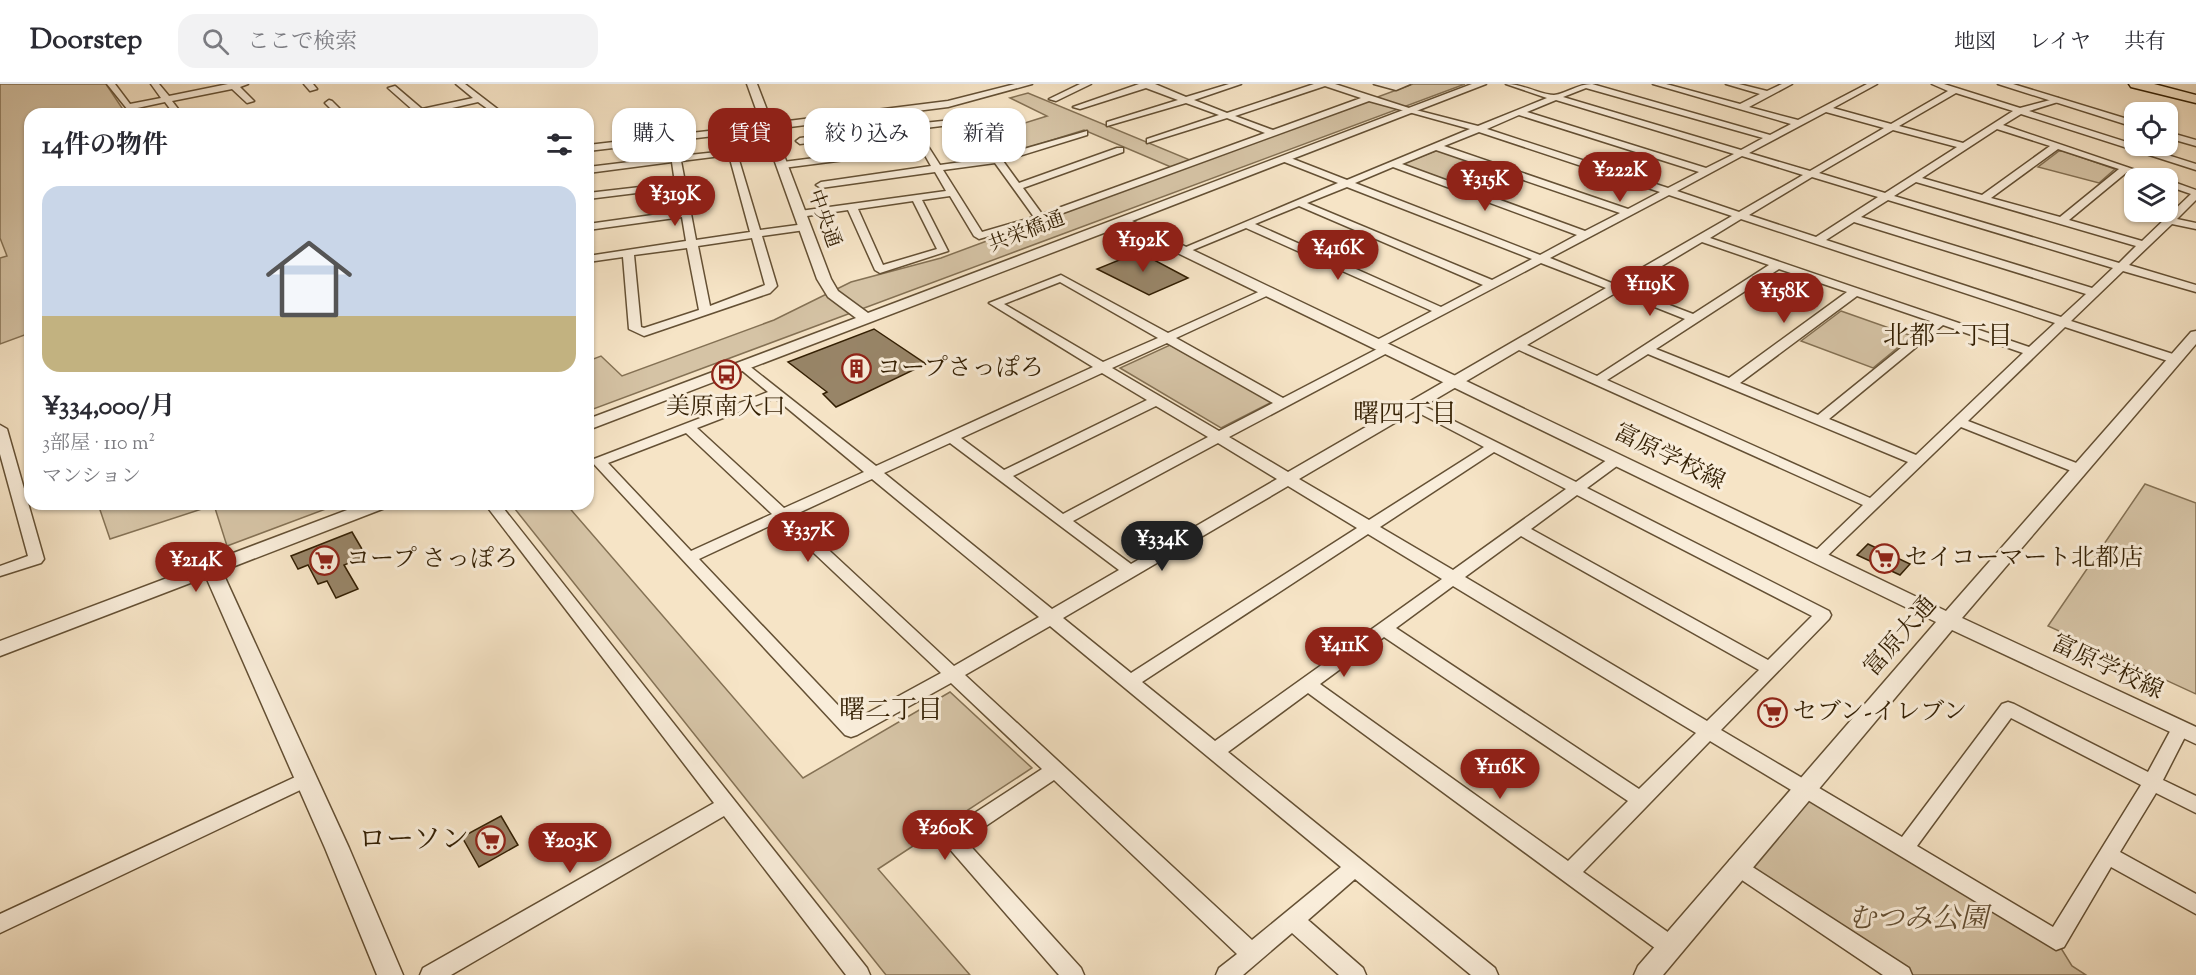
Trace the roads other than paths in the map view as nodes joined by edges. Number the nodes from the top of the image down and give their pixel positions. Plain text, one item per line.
1 (111, 84) edge
2 (155, 84) edge
3 (244, 84) edge
4 (460, 84) edge
5 (752, 84) edge
6 (1027, 84) edge
7 (1087, 84) edge
8 (1147, 84) edge
9 (1237, 84) edge
10 (1322, 84) edge
11 (1327, 84) edge
12 (1378, 84) edge
13 (1406, 84) edge
14 (1481, 84) edge
15 (1509, 84) edge
16 (1587, 84) edge
17 (1657, 84) edge
18 (1730, 84) edge
19 (1788, 84) edge
20 (1872, 84) edge
21 (1936, 84) edge
22 (2003, 84) edge
23 (2136, 84) edge
24 (2144, 84) edge
25 (233, 85) edge
26 (392, 88) dead end
27 (1955, 90) junction
28 (1768, 94) junction
29 (1369, 98) junction
30 (1555, 98) junction
31 (2196, 98) edge
32 (167, 99) junction
33 (479, 99) junction
34 (1053, 99) dead end
35 (1186, 100) junction
36 (2055, 100) junction
37 (250, 101) dead end
38 (329, 103) dead end
39 (1077, 107) dead end
40 (1742, 107) junction
41 (174, 108) edge
42 (334, 108) edge
43 (414, 108) edge
44 (440, 108) edge
45 (492, 108) edge
46 (761, 108) edge
47 (922, 108) edge
48 (1825, 109) junction
49 (1409, 111) junction
50 (2019, 111) junction
51 (1518, 112) junction
52 (1227, 116) junction
53 (2124, 121) edge
54 (1799, 123) junction
55 (1110, 124) dead end
56 (1995, 125) junction
57 (1892, 127) junction
58 (1479, 129) junction
59 (1084, 133) dead end
60 (1273, 133) junction
61 (1771, 138) junction
62 (2178, 138) edge
63 (800, 141) dead end
64 (804, 141) edge
65 (1150, 141) dead end
66 (2196, 143) edge
67 (612, 145) edge
68 (1435, 146) junction
69 (1963, 146) junction
70 (2057, 146) junction
71 (594, 147) edge
72 (1120, 150) dead end
73 (1026, 151) edge
74 (1742, 153) junction
75 (930, 155) edge
76 (696, 157) edge
77 (1285, 159) junction
78 (652, 162) edge
79 (677, 162) edge
80 (782, 162) edge
81 (807, 162) edge
82 (984, 162) edge
83 (998, 162) edge
84 (1393, 164) junction
85 (783, 165) junction
86 (2196, 167) edge
87 (594, 169) edge
88 (938, 169) junction
89 (2124, 169) edge
90 (2124, 170) edge
91 (1708, 172) junction
92 (1812, 174) junction
93 (1913, 178) junction
94 (1347, 183) junction
95 (821, 184) dead end
96 (681, 185) junction
97 (1017, 187) junction
98 (2178, 187) edge
99 (1670, 192) junction
100 (953, 193) junction
101 (2196, 194) edge
102 (594, 195) edge
103 (1885, 196) junction
104 (916, 198) junction
105 (1983, 199) junction
106 (1299, 203) junction
107 (852, 208) junction
108 (2178, 212) edge
109 (687, 213) junction
110 (1630, 213) junction
111 (800, 214) junction
112 (1740, 215) junction
113 (1040, 218) junction
114 (1852, 218) junction
115 (1122, 221) junction
116 (2062, 221) junction
117 (2168, 222) edge
118 (2178, 222) edge
119 (1246, 224) junction
120 (594, 226) edge
121 (2196, 226) edge
122 (805, 227) junction
123 (757, 234) junction
124 (1586, 235) junction
125 (1701, 238) junction
126 (1817, 241) junction
127 (693, 244) junction
128 (2144, 245) junction
129 (1184, 250) junction
130 (628, 253) junction
131 (594, 258) edge
132 (1543, 259) junction
133 (1777, 265) junction
134 (2121, 266) junction
135 (1494, 285) junction
136 (1616, 288) junction
137 (2196, 289) edge
138 (1269, 291) junction
139 (1856, 291) junction
140 (2095, 292) junction
141 (705, 312) junction
142 (1443, 312) junction
143 (865, 318) junction
144 (1695, 319) junction
145 (1941, 321) junction
146 (2063, 322) junction
147 (2196, 334) edge
148 (1169, 338) junction
149 (1518, 345) junction
150 (1383, 346) junction
151 (1647, 348) junction
152 (2031, 352) junction
153 (2175, 358) junction
154 (743, 365) junction
155 (1104, 367) junction
156 (1454, 381) junction
157 (1598, 381) junction
158 (1731, 383) junction
159 (776, 393) junction
160 (1158, 400) junction
161 (1281, 402) junction
162 (1413, 405) junction
163 (1820, 420) junction
164 (1958, 421) junction
165 (594, 423) edge
166 (688, 427) junction
167 (0, 429) edge
168 (1219, 436) junction
169 (951, 437) junction
170 (1494, 446) junction
171 (3, 450) edge
172 (1616, 460) junction
173 (1916, 460) junction
174 (2079, 469) junction
175 (873, 472) junction
176 (1002, 476) junction
177 (1288, 479) junction
178 (1578, 488) junction
179 (1872, 504) junction
180 (363, 510) edge
181 (497, 510) edge
182 (782, 515) junction
183 (1061, 520) junction
184 (1369, 528) junction
185 (1520, 530) junction
186 (1818, 556) junction
187 (688, 558) junction
188 (211, 567) junction
189 (0, 571) edge
190 (1130, 571) junction
191 (1454, 577) junction
192 (1048, 618) junction
193 (1949, 620) junction
194 (1383, 628) junction
195 (0, 649) edge
196 (1769, 668) junction
197 (952, 675) junction
198 (1130, 682) junction
199 (1307, 683) junction
200 (1709, 730) junction
201 (2188, 733) edge
202 (1214, 752) junction
203 (1055, 770) junction
204 (306, 779) junction
205 (2152, 783) junction
206 (1804, 788) junction
207 (1641, 800) junction
208 (727, 805) junction
209 (2196, 805) edge
210 (1904, 849) junction
211 (2109, 856) junction
212 (1737, 866) junction
213 (1355, 867) junction
214 (1569, 873) junction
215 (2196, 905) edge
216 (1293, 920) junction
217 (0, 924) edge
218 (1671, 947) junction
219 (1252, 954) junction
220 (390, 975) edge
221 (431, 975) edge
222 (859, 975) edge
223 (1073, 975) edge
224 (1227, 975) edge
225 (1355, 975) edge
226 (1487, 975) edge
227 (1647, 975) edge
228 (1901, 975) edge

1 - 32 street
2 - 32 street
3 - 25 street
4 - 33 street
5 - 46 street, 中央通
6 - 47 street
7 - 34 street
8 - 35 street
8 - 39 street
9 - 35 street
10 - 52 street
11 - 29 street
12 - 13 street
14 - 49 street, 共栄橋通
15 - 30 street
16 - 30 street
16 - 61 street
17 - 40 street
18 - 28 street
19 - 28 street
20 - 48 street
21 - 27 street
22 - 36 street
23 - 31 highway
24 - 31 highway
25 - 32 street
25 - 37 street
26 - 43 street
27 - 50 street
27 - 57 street
28 - 40 street
29 - 49 street
29 - 60 street
30 - 51 street
30 - 74 street
32 - 41 street
33 - 44 street
33 - 45 street
35 - 52 street
35 - 55 street
36 - 50 street
36 - 53 street
38 - 42 street
40 - 54 street
48 - 54 street
48 - 57 street
49 - 58 street
49 - 77 street, 共栄橋通
50 - 56 street
50 - 86 street
51 - 58 street
51 - 91 street
52 - 60 street
52 - 65 street
54 - 61 street
56 - 69 street
56 - 70 street
57 - 69 street
57 - 92 street
58 - 68 street
58 - 99 street
59 - 73 street
60 - 113 street
61 - 74 street
62 - 66 street
63 - 64 street
67 - 71 street
68 - 84 street
68 - 110 street
69 - 93 street
70 - 89 street
70 - 105 street
72 - 97 street
74 - 91 street
74 - 92 street
75 - 88 street
76 - 123 street
77 - 94 street
77 - 115 street, 共栄橋通
78 - 87 street
79 - 96 street
80 - 85 street, 中央通
81 - 85 street
82 - 88 street
83 - 97 street
84 - 94 street
84 - 124 street
85 - 111 street, 中央通
88 - 95 street
88 - 100 street
90 - 116 street
91 - 99 street
92 - 103 street
92 - 112 street
93 - 103 street
93 - 105 street
94 - 106 street
94 - 132 street
96 - 102 street
96 - 109 street
97 - 113 street
98 - 101 street
99 - 110 street
99 - 112 street
100 - 104 street
100 - 113 street
101 - 108 street
103 - 114 street
103 - 134 street
104 - 107 street
104 - 107 street
105 - 116 street
106 - 119 street
106 - 135 street
107 - 111 street
109 - 120 street
109 - 127 street
110 - 124 street
111 - 122 street, 中央通
112 - 125 street
112 - 126 street
114 - 126 street
114 - 140 street
115 - 129 street, 富原学校線
115 - 143 street, 共栄橋通
116 - 128 street
117 - 128 street
118 - 121 street
119 - 129 street
119 - 142 street
122 - 123 street
122 - 143 street, 中央通
123 - 127 street
123 - 141 street
124 - 132 street
125 - 133 street
125 - 136 street
126 - 146 street
127 - 130 street
127 - 141 street
128 - 134 street
129 - 138 street, 富原学校線
130 - 131 street
130 - 141 street
132 - 135 street
132 - 136 street
133 - 139 street
133 - 144 street
134 - 137 street
134 - 140 street
135 - 142 street
136 - 144 street
136 - 149 street
138 - 148 street
138 - 150 street, 富原学校線
139 - 145 street
139 - 158 street
140 - 146 street
142 - 150 street
143 - 154 street, 共栄橋通
144 - 151 street
145 - 152 street
145 - 163 street
146 - 152 street
146 - 153 street
147 - 153 street, 富原大通
148 - 155 street
148 - 155 street
148 - 161 street
149 - 156 street
149 - 157 street
150 - 156 street, 富原学校線
150 - 161 street
151 - 157 street
151 - 158 street
152 - 164 street
153 - 174 street, 富原大通
154 - 159 street
154 - 165 street, 共栄橋通
155 - 160 street
155 - 169 street
156 - 162 street
156 - 172 street, 富原学校線
157 - 179 street
158 - 163 street
159 - 166 street
159 - 175 street
160 - 168 street
160 - 176 street
161 - 168 street
162 - 170 street
162 - 177 street
163 - 173 street
164 - 173 street
164 - 174 street
166 - 182 street
166 - 187 street
167 - 171 street
168 - 177 street
168 - 183 street
169 - 175 street
169 - 176 street
170 - 178 street
170 - 184 street
171 - 189 street
172 - 178 street
172 - 186 street, 富原学校線
173 - 179 street
174 - 193 street, 富原大通
175 - 182 street
175 - 192 street
176 - 183 street
177 - 184 street
177 - 190 street
178 - 185 street
178 - 196 street
179 - 186 street
180 - 188 street
181 - 208 street
182 - 187 street
182 - 197 street
183 - 190 street
184 - 191 street
184 - 198 street
185 - 191 street
185 - 196 street
186 - 193 street, 富原学校線
187 - 197 street
188 - 195 street
188 - 204 street
190 - 192 street
191 - 194 street
191 - 200 street
192 - 197 street
192 - 198 street
193 - 201 street, 富原学校線
193 - 206 street, 富原大通
194 - 199 street
194 - 207 street
196 - 200 street
197 - 203 street
198 - 202 street
199 - 202 street
199 - 214 street
200 - 206 street
200 - 207 street
201 - 205 street
202 - 213 street
203 - 219 street
203 - 223 street
204 - 217 street
204 - 220 street
205 - 209 street
205 - 210 street
205 - 211 street
206 - 210 street
206 - 212 street, 富原大通
207 - 214 street
208 - 221 street
208 - 222 street
210 - 211 street
211 - 215 street
212 - 218 street, 富原大通
212 - 228 street
213 - 216 street
213 - 226 street
214 - 218 street
216 - 219 street
216 - 225 street
218 - 227 street, 富原大通
219 - 224 street

